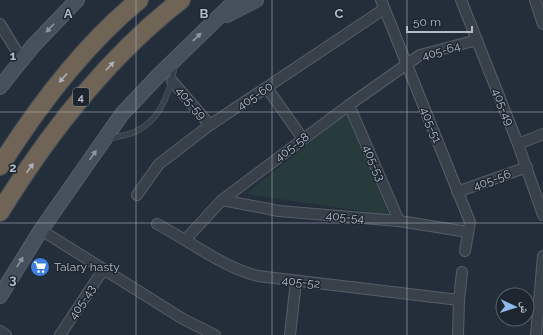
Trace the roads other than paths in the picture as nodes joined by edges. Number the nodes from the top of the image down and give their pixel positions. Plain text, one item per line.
1 (77, 0) edge
2 (139, 0) edge
3 (181, 0) edge
4 (236, 0) edge
5 (256, 0) edge
6 (461, 0) edge
7 (535, 0) edge
8 (383, 4) edge
9 (0, 24) edge
10 (211, 24) junction
11 (543, 24) edge
12 (477, 40) junction
13 (176, 58) junction
14 (22, 60) junction
15 (407, 65) junction
16 (172, 81) junction
17 (0, 87) edge
18 (267, 88) junction
19 (349, 105) junction
20 (210, 125) junction
21 (543, 134) edge
22 (304, 139) junction
23 (103, 141) junction
24 (518, 144) junction
25 (0, 166) edge
26 (526, 167) junction
27 (458, 192) junction
28 (137, 195) dead end
29 (222, 200) junction
30 (0, 212) edge
31 (543, 213) edge
32 (399, 222) junction
33 (157, 224) dead end
34 (40, 230) junction
35 (468, 232) junction
36 (186, 239) junction
37 (465, 251) dead end
38 (543, 256) edge
39 (103, 270) junction
40 (462, 272) dead end
41 (296, 281) junction
42 (0, 296) edge
43 (459, 300) junction
44 (0, 331) edge
45 (65, 333) edge
46 (6, 335) edge
47 (215, 335) edge
48 (290, 335) edge
49 (458, 335) edge
50 (536, 335) edge

1 -> 14 main road
2 -> 25 highway, 4
30 -> 3 highway, 4
4 - 10 main road
5 - 10 main road
6 - 12 street, 405-49
7 - 11 street
8 - 15 street, 405-51
8 - 18 street, 405-60
9 - 14 street
13 -> 10 main road
12 - 15 street, 405-64
12 - 24 street, 405-49
13 - 16 lane
13 - 23 main road
14 - 17 main road
15 - 19 street, 405-58
15 - 27 street, 405-51
16 - 20 street, 405-59
16 - 23 lane
18 - 20 street, 405-60
18 - 22 street
19 - 22 street, 405-58
19 - 32 street, 405-53
20 - 28 street, 405-60
21 - 24 street
22 - 29 street, 405-58
34 -> 23 main road
24 - 26 street, 405-49
26 - 27 street, 405-56
26 - 31 street, 405-49
27 - 35 street, 405-51
29 - 32 street, 405-54
29 - 36 street, 405-58
32 - 35 street, 405-54
33 - 36 street, 405-52
34 - 39 street
42 -> 34 main road
35 - 37 street, 405-51
36 - 41 street, 405-52
38 - 50 street
39 - 45 street, 405-43
39 - 47 street
40 - 43 street
41 - 43 street, 405-52
41 - 48 street
43 - 49 street
44 - 46 street

